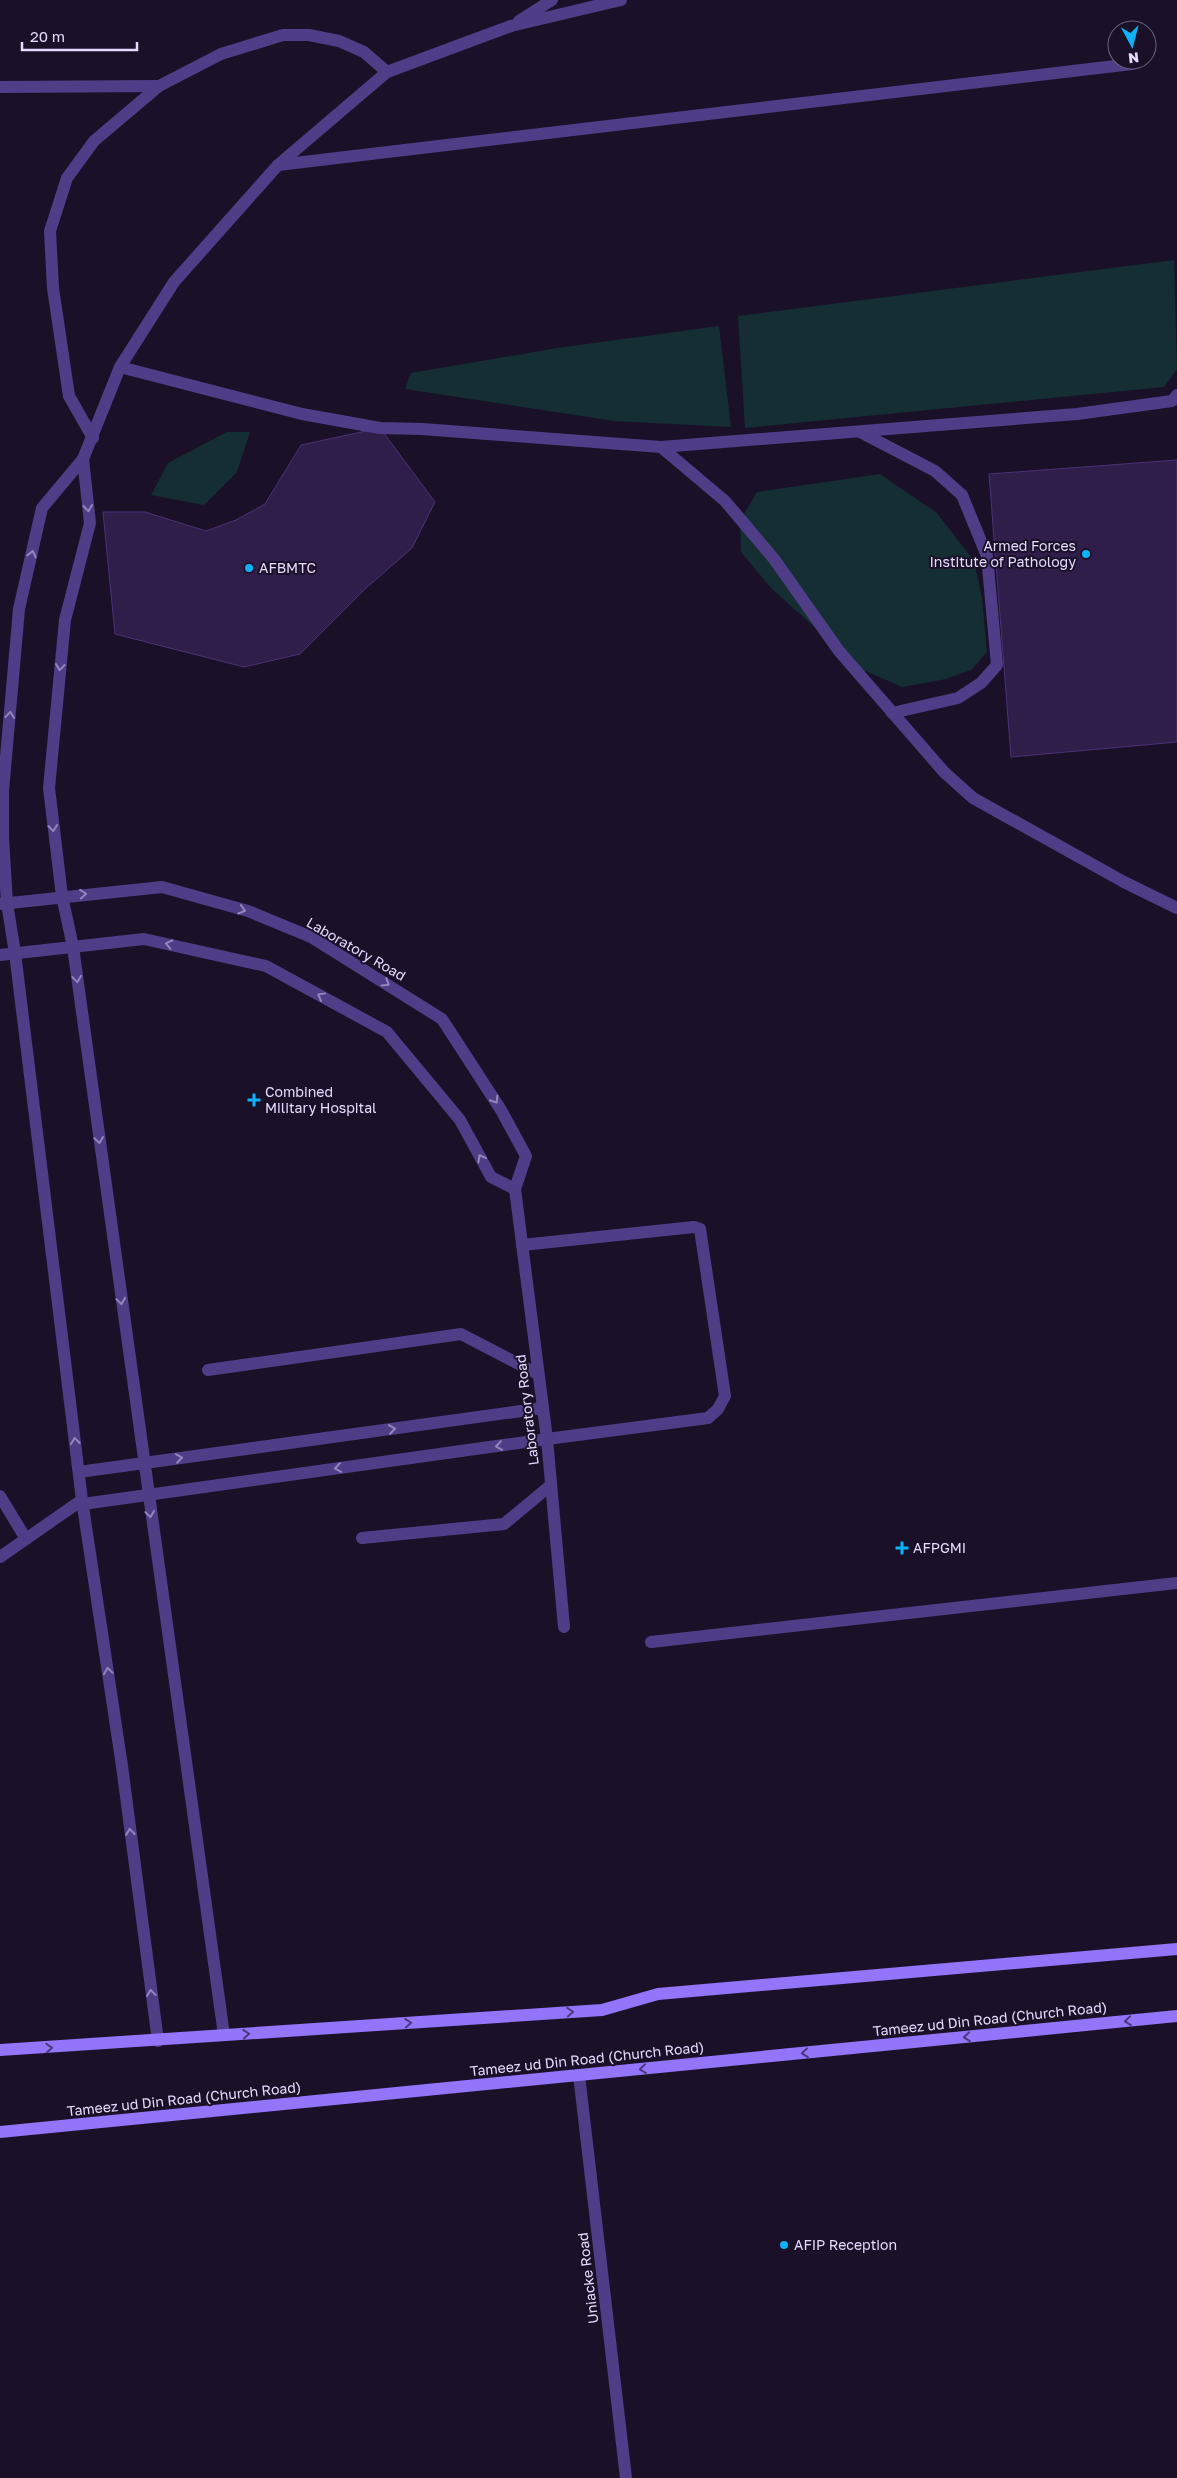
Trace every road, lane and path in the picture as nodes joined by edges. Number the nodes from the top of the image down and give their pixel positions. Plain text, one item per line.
1 (552, 0) edge
2 (621, 0) edge
3 (511, 26) junction
4 (1107, 67) edge
5 (387, 72) junction
6 (0, 86) edge
7 (159, 86) junction
8 (278, 165) junction
9 (120, 367) junction
10 (1177, 395) edge
11 (861, 432) junction
12 (93, 438) junction
13 (661, 447) junction
14 (84, 459) junction
15 (892, 713) junction
16 (1, 838) edge
17 (62, 896) junction
18 (4, 903) edge
19 (1177, 908) edge
20 (73, 947) junction
21 (15, 953) junction
22 (0, 955) edge
23 (515, 1189) junction
24 (522, 1245) junction
25 (208, 1370) dead end
26 (538, 1374) junction
27 (543, 1408) junction
28 (547, 1439) junction
29 (143, 1463) junction
30 (79, 1472) junction
31 (551, 1485) junction
32 (147, 1494) junction
33 (0, 1496) edge
34 (82, 1502) junction
35 (362, 1538) dead end
36 (26, 1539) junction
37 (0, 1557) edge
38 (1177, 1583) edge
39 (564, 1627) dead end
40 (651, 1642) dead end
41 (1177, 1949) edge
42 (1177, 2016) edge
43 (224, 2035) junction
44 (158, 2041) junction
45 (0, 2050) edge
46 (579, 2075) junction
47 (0, 2132) edge
48 (626, 2478) edge

1 - 3 street
2 - 3 street
3 - 5 street
4 - 8 street
5 - 7 street
5 - 8 street
6 - 7 street
7 - 12 street
8 - 9 street
9 - 12 street
9 - 13 street
10 - 11 street
11 - 13 street
11 - 15 street
12 - 14 street
13 - 15 street
16 -> 14 street
14 -> 17 street
15 - 19 street
16 - 18 street
17 - 18 street, Laboratory Road
17 - 20 street
17 -> 23 street, Laboratory Road
18 - 21 street
20 - 21 street
23 -> 20 street
20 -> 29 street
21 - 22 street
30 -> 21 street
23 - 24 street, Laboratory Road
24 - 26 street, Laboratory Road
24 - 28 street
25 - 26 street
26 - 27 street, Laboratory Road
27 - 28 street, Laboratory Road
29 -> 27 street
28 - 31 street, Laboratory Road
28 -> 32 street
29 - 30 street
29 - 32 street
30 - 34 street
31 - 35 street
31 - 39 street, Laboratory Road
32 - 34 street
32 -> 43 street
33 - 36 street
34 - 36 street
44 -> 34 street
36 - 37 street
38 - 40 street
43 -> 41 main road
42 -> 46 main road, Tameez ud Din Road (Church Road)
43 - 44 main road
45 -> 44 main road
46 - 47 main road, Tameez ud Din Road (Church Road)
46 - 48 street, Uniacke Road

